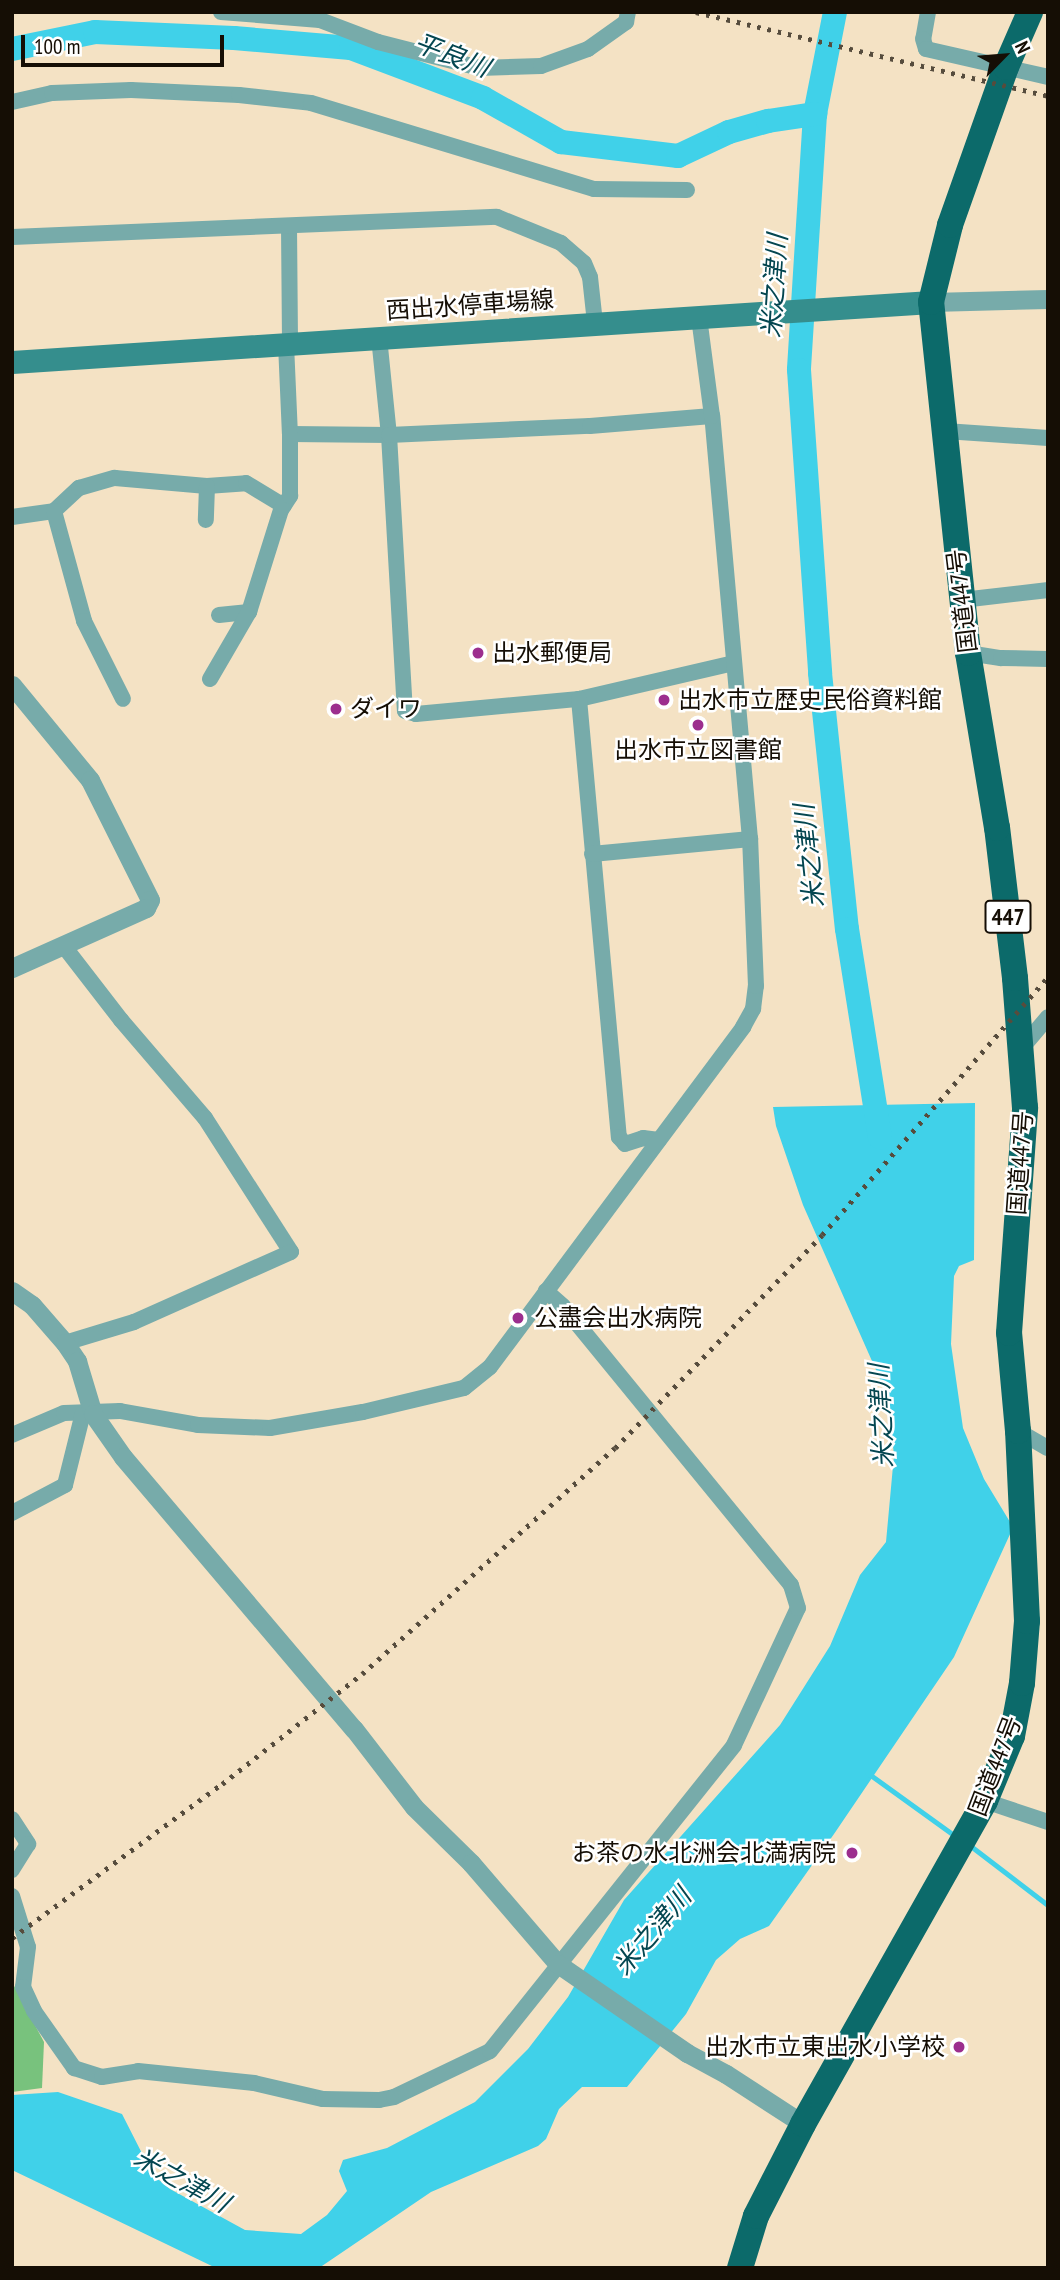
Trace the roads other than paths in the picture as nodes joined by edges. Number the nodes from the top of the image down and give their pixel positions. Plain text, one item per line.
1 (221, 12) edge
2 (628, 12) edge
3 (928, 12) edge
4 (1030, 12) edge
5 (1006, 67) junction
6 (1048, 77) edge
7 (12, 102) edge
8 (687, 190) dead end
9 (289, 226) junction
10 (12, 237) edge
11 (1048, 299) edge
12 (922, 303) junction
13 (705, 317) junction
14 (595, 323) junction
15 (379, 338) junction
16 (288, 343) junction
17 (12, 362) edge
18 (712, 416) junction
19 (945, 431) junction
20 (290, 434) junction
21 (389, 435) junction
22 (1048, 438) edge
23 (207, 486) junction
24 (284, 506) junction
25 (54, 511) junction
26 (12, 517) edge
27 (206, 520) dead end
28 (1048, 590) edge
29 (962, 600) junction
30 (249, 612) junction
31 (219, 615) dead end
32 (968, 653) junction
33 (1048, 660) edge
34 (734, 663) junction
35 (209, 679) dead end
36 (12, 685) edge
37 (123, 699) dead end
38 (579, 699) junction
39 (750, 839) junction
40 (592, 854) junction
41 (63, 945) junction
42 (12, 968) edge
43 (1048, 1017) edge
44 (1020, 1050) junction
45 (659, 1140) junction
46 (546, 1291) junction
47 (12, 1292) edge
48 (65, 1343) junction
49 (88, 1414) junction
50 (1018, 1431) junction
51 (12, 1435) edge
52 (1048, 1448) edge
53 (12, 1513) edge
54 (985, 1801) junction
55 (12, 1819) edge
56 (1048, 1822) edge
57 (12, 1870) edge
58 (12, 1896) edge
59 (558, 1964) junction
60 (803, 2124) junction
61 (740, 2268) edge

1 - 2 street
3 - 5 street
4 - 5 highway, 国道447号 / 447
5 - 6 street
5 - 12 highway, 国道447号 / 447
7 - 8 street
9 - 10 street
9 - 14 street
9 - 16 street
11 - 12 street
12 - 13 main road, 西出水停車場線
12 - 19 highway, 国道447号 / 447
13 - 14 main road, 西出水停車場線
13 - 18 street
14 - 15 main road, 西出水停車場線
15 - 16 main road, 西出水停車場線
15 - 21 street
16 - 17 main road, 西出水停車場線
16 - 20 street
18 - 21 street
18 - 34 street
19 - 22 street
19 - 29 highway, 国道447号 / 447
20 - 21 street
20 - 24 street
21 - 38 street
23 - 24 street
23 - 25 street
23 - 27 street
24 - 30 street
25 - 26 street
25 - 37 street
28 - 29 street
29 - 32 highway, 国道447号 / 447
30 - 31 street
30 - 35 street
32 - 33 street
32 - 44 highway, 国道447号 / 447
34 - 38 street
34 - 39 street
36 - 41 street
38 - 40 street
39 - 40 street
39 - 45 street
40 - 45 street
41 - 42 street
41 - 48 street
43 - 44 street
44 - 50 highway, 国道447号 / 447
45 - 46 street
46 - 49 street
46 - 59 street
47 - 48 street
48 - 49 street
49 - 51 street
49 - 53 street
49 - 59 street
50 - 52 street
50 - 54 highway, 国道447号 / 447
54 - 56 street
54 - 60 highway, 国道447号 / 447
55 - 57 street
58 - 59 street
59 - 60 street
60 - 61 highway, 国道447号 / 447

